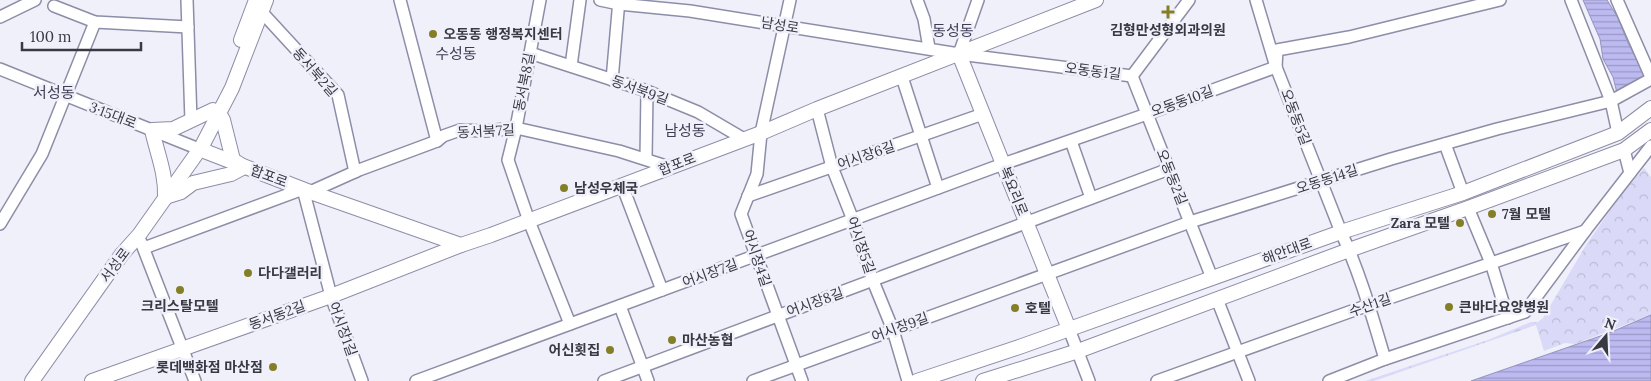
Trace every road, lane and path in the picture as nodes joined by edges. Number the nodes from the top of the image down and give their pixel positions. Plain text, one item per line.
1 (35, 0) edge
2 (188, 0) edge
3 (400, 0) edge
4 (540, 0) edge
5 (580, 0) edge
6 (600, 0) edge
7 (790, 0) edge
8 (917, 0) edge
9 (978, 0) edge
10 (1096, 0) edge
11 (1189, 0) edge
12 (1256, 0) edge
13 (1500, 0) edge
14 (1571, 0) edge
15 (1617, 0) edge
16 (619, 2) edge
17 (259, 4) edge
18 (1473, 4) edge
19 (54, 6) dead end
20 (691, 6) edge
21 (0, 17) edge
22 (95, 22) junction
23 (784, 26) junction
24 (188, 27) junction
25 (929, 48) junction
26 (530, 53) junction
27 (959, 54) junction
28 (571, 66) junction
29 (1276, 67) junction
30 (0, 69) edge
31 (1132, 76) junction
32 (902, 77) junction
33 (1651, 78) edge
34 (612, 80) junction
35 (648, 92) junction
36 (65, 96) junction
37 (1611, 100) junction
38 (1651, 108) edge
39 (817, 109) junction
40 (216, 112) junction
41 (983, 114) junction
42 (1147, 114) junction
43 (191, 121) junction
44 (516, 128) junction
45 (152, 130) junction
46 (1651, 130) edge
47 (760, 133) junction
48 (1618, 133) junction
49 (921, 136) junction
50 (744, 139) junction
51 (437, 141) junction
52 (1071, 141) junction
53 (1445, 144) junction
54 (1651, 146) edge
55 (198, 149) junction
56 (1624, 150) junction
57 (646, 159) junction
58 (1003, 164) junction
59 (244, 167) junction
60 (670, 167) junction
61 (832, 167) junction
62 (1169, 169) junction
63 (355, 172) junction
64 (1630, 173) junction
65 (1321, 181) junction
66 (622, 185) junction
67 (938, 188) junction
68 (306, 190) junction
69 (1463, 193) junction
70 (748, 196) junction
71 (166, 197) junction
72 (1090, 198) junction
73 (1468, 208) junction
74 (853, 220) junction
75 (529, 221) junction
76 (1027, 222) junction
77 (1190, 222) junction
78 (0, 224) edge
79 (1584, 231) junction
80 (1341, 232) junction
81 (141, 242) junction
82 (461, 245) junction
83 (1349, 250) junction
84 (756, 256) junction
85 (1491, 263) junction
86 (1047, 274) junction
87 (1212, 278) junction
88 (873, 281) junction
89 (662, 290) junction
90 (331, 296) junction
91 (1217, 299) junction
92 (1369, 305) junction
93 (620, 306) junction
94 (777, 316) junction
95 (1508, 318) junction
96 (570, 324) junction
97 (1069, 329) junction
98 (893, 330) junction
99 (182, 350) junction
100 (1078, 351) junction
101 (1238, 352) junction
102 (1385, 359) junction
103 (795, 366) junction
104 (643, 367) junction
105 (32, 381) edge
106 (92, 381) edge
107 (195, 381) edge
108 (362, 381) edge
109 (416, 381) edge
110 (604, 381) edge
111 (648, 381) edge
112 (753, 381) edge
113 (802, 381) edge
114 (908, 381) edge
115 (917, 381) edge
116 (984, 381) edge
117 (1089, 381) edge
118 (1157, 381) edge
119 (1249, 381) edge
120 (1329, 381) edge

1 - 21 street
2 - 24 street
3 - 51 street
4 - 26 street, 동서북8길
5 - 28 street
6 - 16 street, 남성로
7 - 23 street, 어시장4길
8 - 25 street
9 - 27 street
10 - 27 main road, 합포로
11 - 31 street, 오동동1길
12 - 29 street, 오동동5길
13 - 18 street
14 - 37 street
15 - 33 street
16 - 20 street, 남성로
16 - 34 street
17 - 40 main road
17 - 63 street, 동서북2길
18 - 29 street
19 - 22 street
20 - 23 street, 남성로
22 - 24 street
22 - 36 street
23 - 25 street, 남성로
23 - 47 street, 어시장4길
24 - 43 street
25 - 27 street, 남성로
26 - 28 street, 동서북9길
26 - 44 street, 동서북8길
27 - 31 street, 오동동1길
27 - 32 main road, 합포로
27 - 41 main road, 복요리로
28 - 34 street, 동서북9길
29 - 42 street, 오동동10길
29 - 65 street, 오동동5길
30 - 36 street, 3·15대로
31 - 42 street, 오동동2길
32 - 39 main road, 합포로
32 - 49 street
33 - 37 street, 오동동14길
34 - 35 street, 동서북9길
35 - 50 street, 동서북9길
35 - 57 street
36 - 45 street, 3·15대로
36 - 78 street
37 - 48 street
37 - 53 street, 오동동14길
38 - 48 main road, 해안대로
39 - 47 main road, 합포로
39 - 61 street, 어시장5길
40 - 43 main road
40 - 55 main road
40 - 59 main road
41 - 49 street, 어시장6길
41 - 58 main road, 복요리로
42 - 52 street, 오동동10길
42 - 62 street, 오동동2길
43 - 45 main road
44 - 51 street, 동서북7길
44 - 57 street, 동서북7길
44 - 75 street, 동서북8길
45 - 55 street, 3·15대로
45 - 71 main road
46 - 56 main road, 해안대로
47 - 50 main road, 합포로
47 - 70 street, 어시장4길
48 - 69 main road, 해안대로
49 - 61 street, 어시장6길
49 - 67 street
50 - 60 main road, 합포로
51 - 63 street, 동서북7길
52 - 58 street, 오동동10길
52 - 72 street
53 - 65 street, 오동동14길
53 - 69 street
54 - 64 street
55 - 59 main road, 합포로
55 - 71 main road, 서성로
56 - 64 street
56 - 73 main road, 해안대로
57 - 60 street, 동서북7길
58 - 67 street, 어시장7길
58 - 76 main road, 복요리로
59 - 68 main road, 합포로
59 - 71 main road
60 - 66 main road, 합포로
61 - 70 street, 어시장6길
61 - 74 street, 어시장5길
62 - 72 street, 어시장8길
62 - 77 street, 오동동2길
63 - 68 street, 동서북7길
64 - 79 street
65 - 77 street, 오동동14길
65 - 80 street, 오동동5길
66 - 75 main road, 합포로
66 - 89 street
67 - 74 street, 어시장7길
68 - 81 street, 동서북7길
68 - 82 main road, 합포로
68 - 90 street, 어시장1길
69 - 80 main road, 해안대로
70 - 84 street, 어시장4길
71 - 81 main road, 서성로
72 - 76 street, 어시장8길
73 - 83 main road, 해안대로
73 - 85 street
74 - 84 street, 어시장7길
74 - 88 street, 어시장5길
75 - 82 main road, 합포로
75 - 96 street, 동서북8길
76 - 86 main road, 복요리로
76 - 88 street, 어시장8길
77 - 86 street, 오동동14길
77 - 87 street, 오동동2길
79 - 85 street, 수산1길
79 - 95 street
80 - 83 street, 오동동5길
80 - 87 main road, 해안대로
81 - 99 street
81 - 105 main road, 서성로
82 - 90 main road, 동서동2길
83 - 91 main road, 해안대로
83 - 92 street, 오동동5길
84 - 89 street, 어시장7길
84 - 94 street, 어시장4길
85 - 92 street, 수산1길
85 - 95 street
86 - 97 main road, 복요리로
86 - 98 street, 어시장9길
87 - 97 main road, 해안대로
88 - 94 street, 어시장8길
88 - 98 street, 어시장5길
89 - 93 street, 어시장7길
90 - 99 main road, 동서동2길
90 - 108 street, 어시장1길
91 - 100 main road, 해안대로
91 - 101 street
92 - 101 street, 수산1길
92 - 102 street, 오동동5길
93 - 96 street, 어시장7길
93 - 104 street
94 - 103 street, 어시장4길
94 - 104 street, 어시장8길
95 - 102 street
96 - 109 street, 어시장7길
97 - 100 street
97 - 115 main road, 해안대로
98 - 103 street, 어시장9길
98 - 114 street, 어시장5길
99 - 106 main road, 동서동2길
99 - 107 street
100 - 116 main road, 해안대로
100 - 117 street
101 - 118 street, 수산1길
101 - 119 street
102 - 120 street
103 - 112 street, 어시장9길
103 - 113 street, 어시장4길
104 - 110 street, 어시장8길
104 - 111 street

